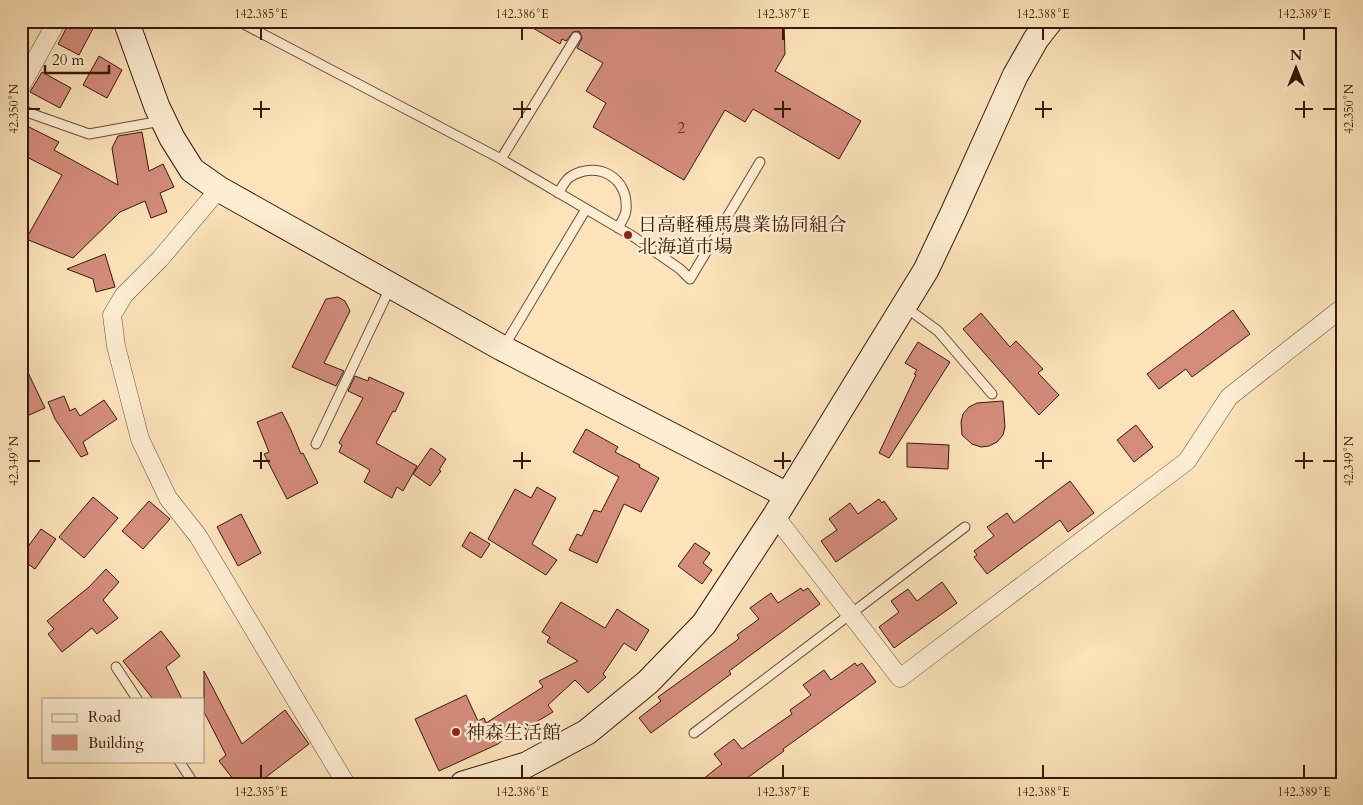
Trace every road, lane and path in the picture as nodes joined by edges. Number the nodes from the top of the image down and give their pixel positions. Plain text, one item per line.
1 (56, 21) edge
2 (126, 21) edge
3 (238, 21) edge
4 (1050, 21) edge
5 (576, 37) dead end
6 (21, 86) edge
7 (21, 110) edge
8 (163, 120) junction
9 (501, 159) junction
10 (760, 162) dead end
11 (219, 189) junction
12 (558, 193) junction
13 (586, 209) junction
14 (618, 228) junction
15 (391, 285) junction
16 (904, 306) junction
17 (1342, 308) edge
18 (502, 348) junction
19 (992, 394) dead end
20 (316, 444) dead end
21 (787, 495) junction
22 (775, 516) junction
23 (965, 527) dead end
24 (850, 614) junction
25 (116, 667) dead end
26 (136, 698) edge
27 (694, 733) dead end
28 (180, 762) edge
29 (194, 784) edge
30 (346, 784) edge
31 (463, 784) edge

1 - 6 street
2 - 8 street
3 - 9 lane
4 - 16 street
5 - 9 lane
7 - 8 lane
8 - 11 street
9 - 12 lane
10 - 14 lane
11 - 15 street
11 - 30 street
12 - 13 lane
12 - 14 lane
13 - 14 lane
13 - 18 lane
15 - 18 street
15 - 20 lane
16 - 19 lane
16 - 21 street
17 - 24 street
18 - 21 street
21 - 22 street
22 - 24 street
22 - 31 street
23 - 24 lane
24 - 27 lane
25 - 26 lane
28 - 29 lane

